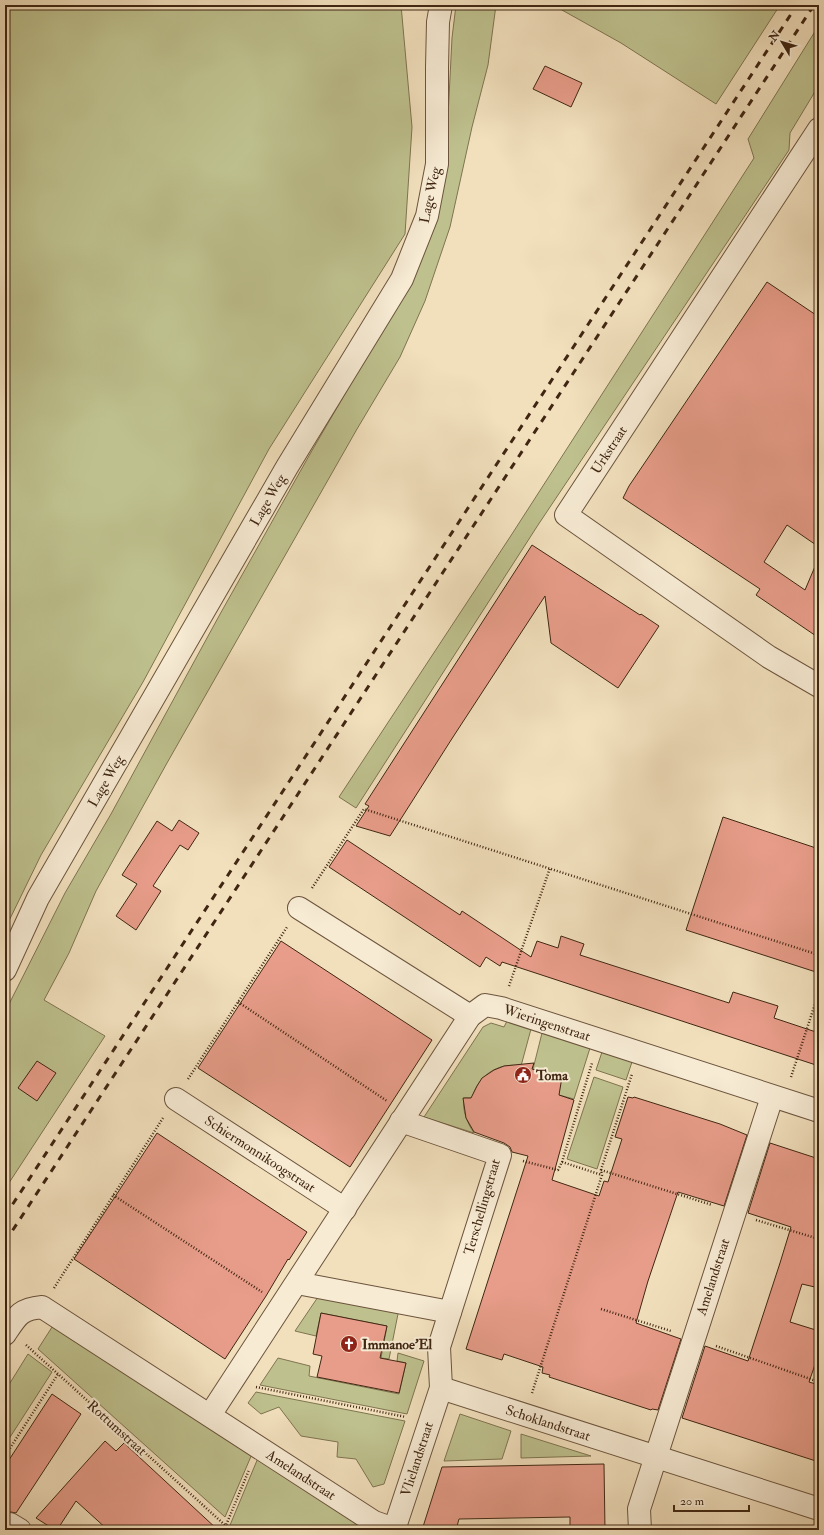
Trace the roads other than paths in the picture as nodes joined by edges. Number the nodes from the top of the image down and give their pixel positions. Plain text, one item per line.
1 (441, 5) edge
2 (819, 128) edge
3 (819, 686) edge
4 (299, 908) road end
5 (5, 970) edge
6 (470, 1016) junction
7 (176, 1099) road end
8 (778, 1099) junction
9 (819, 1111) edge
10 (404, 1117) junction
11 (345, 1209) junction
12 (297, 1283) junction
13 (450, 1312) junction
14 (7, 1332) edge
15 (441, 1388) junction
16 (210, 1416) junction
17 (655, 1458) junction
18 (819, 1510) edge
19 (394, 1530) edge
20 (640, 1530) edge

1 - 5 street, Lage Weg
2 - 3 street, Urkstraat
4 - 6 street
6 - 8 street, Wieringenstraat
6 - 10 street
7 - 11 street, Schiermonnikoogstraat
8 - 9 street, Wieringenstraat
8 - 17 street, Amelandstraat
10 - 11 street
10 - 13 street, Terschellingstraat
11 - 12 street
12 - 13 street
12 - 16 street
13 - 15 street, Terschellingstraat
14 - 16 street
15 - 17 street, Schoklandstraat
15 - 19 street, Vlielandstraat
16 - 19 street, Amelandstraat
17 - 18 street, Schoklandstraat
17 - 20 street

